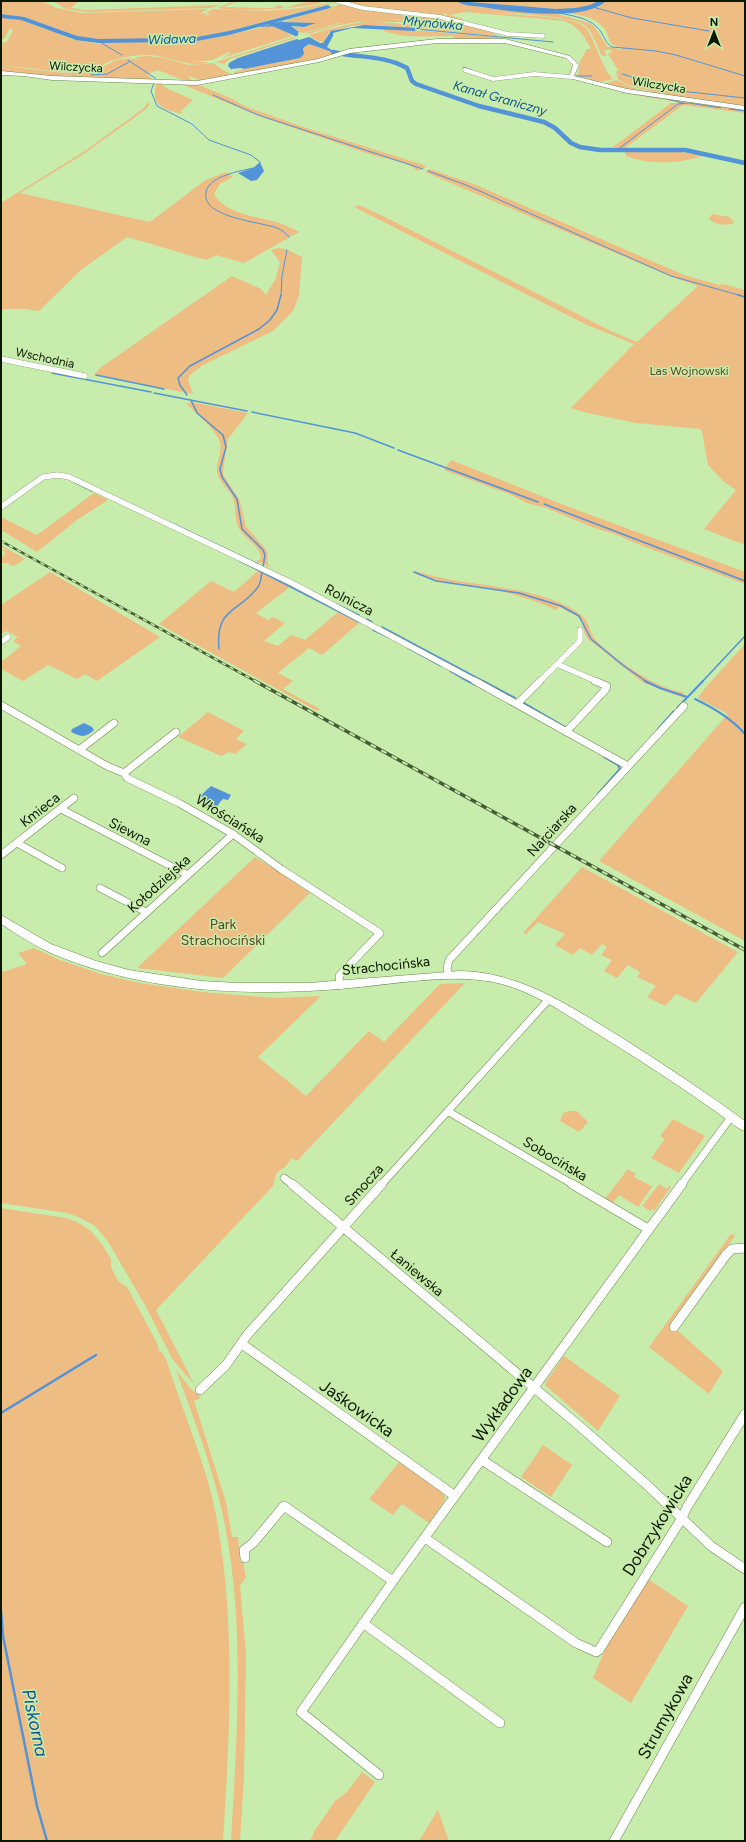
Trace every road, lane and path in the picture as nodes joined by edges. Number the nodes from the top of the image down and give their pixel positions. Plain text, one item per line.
1 (337, 1) edge
2 (543, 36) dead end
3 (507, 38) junction
4 (465, 70) dead end
5 (1, 73) edge
6 (571, 77) junction
7 (745, 108) edge
8 (1, 359) edge
9 (85, 376) dead end
10 (1, 507) edge
11 (580, 630) dead end
12 (8, 637) dead end
13 (1, 642) edge
14 (557, 664) junction
15 (517, 704) junction
16 (1, 705) edge
17 (684, 706) dead end
18 (114, 723) dead end
19 (176, 732) dead end
20 (566, 732) junction
21 (79, 750) junction
22 (628, 766) junction
23 (124, 773) junction
24 (74, 798) dead end
25 (61, 808) junction
26 (233, 834) junction
27 (17, 843) junction
28 (1, 855) edge
29 (62, 868) dead end
30 (188, 875) junction
31 (100, 888) dead end
32 (146, 912) junction
33 (1, 919) edge
34 (102, 954) dead end
35 (448, 975) junction
36 (340, 986) junction
37 (549, 999) junction
38 (449, 1112) junction
39 (731, 1117) junction
40 (745, 1127) edge
41 (284, 1178) dead end
42 (344, 1228) junction
43 (648, 1230) junction
44 (745, 1248) edge
45 (674, 1327) dead end
46 (242, 1344) junction
47 (534, 1388) junction
48 (200, 1390) dead end
49 (745, 1414) edge
50 (482, 1460) junction
51 (456, 1496) junction
52 (682, 1518) junction
53 (425, 1538) junction
54 (607, 1542) dead end
55 (245, 1558) dead end
56 (745, 1569) edge
57 (393, 1581) junction
58 (745, 1607) edge
59 (363, 1623) junction
60 (500, 1723) dead end
61 (379, 1774) dead end
62 (614, 1841) edge

1 - 3 street
2 - 3 street
3 - 5 street, Wilczycka
3 - 6 street
4 - 6 street, Wilczycka
6 - 7 street, Wilczycka
8 - 9 street, Wschodnia
10 - 15 street, Rolnicza
11 - 14 street
12 - 13 street
14 - 15 street
14 - 20 street
15 - 20 street, Rolnicza
16 - 21 street, Włościańska
17 - 22 street, Narciarska
18 - 21 street
19 - 23 street
20 - 22 street, Rolnicza
21 - 23 street, Włościańska
22 - 35 street, Narciarska
23 - 26 street, Włościańska
24 - 25 street, Kmieca
25 - 27 street, Kmieca
25 - 30 street, Siewna
26 - 30 street, Kołodziejska
26 - 36 street, Włościańska
27 - 28 street, Kmieca
27 - 29 street
30 - 32 street, Kołodziejska
31 - 32 street
32 - 34 street, Kołodziejska
33 - 36 street, Strachocińska
35 - 36 street, Strachocińska
35 - 37 street, Strachocińska
37 - 38 street, Smocza
37 - 39 street, Strachocińska
38 - 42 street, Smocza
38 - 43 street, Sobocińska
39 - 40 street, Strachocińska
39 - 43 street, Wykładowa
41 - 42 street, Łaniewska
42 - 46 street, Smocza
42 - 47 street, Łaniewska
43 - 47 street, Wykładowa
44 - 45 street
46 - 48 street, Smocza
46 - 51 street, Jaśkowicka
47 - 50 street, Wykładowa
47 - 52 street, Łaniewska
49 - 52 street, Dobrzykowicka
50 - 51 street, Wykładowa
50 - 54 street
51 - 53 street, Wykładowa
52 - 53 street, Dobrzykowicka
52 - 56 street, Łaniewska
53 - 57 street, Wykładowa
55 - 57 street
57 - 59 street, Wykładowa
58 - 62 street, Strumykowa
59 - 60 street
59 - 61 street, Wykładowa

